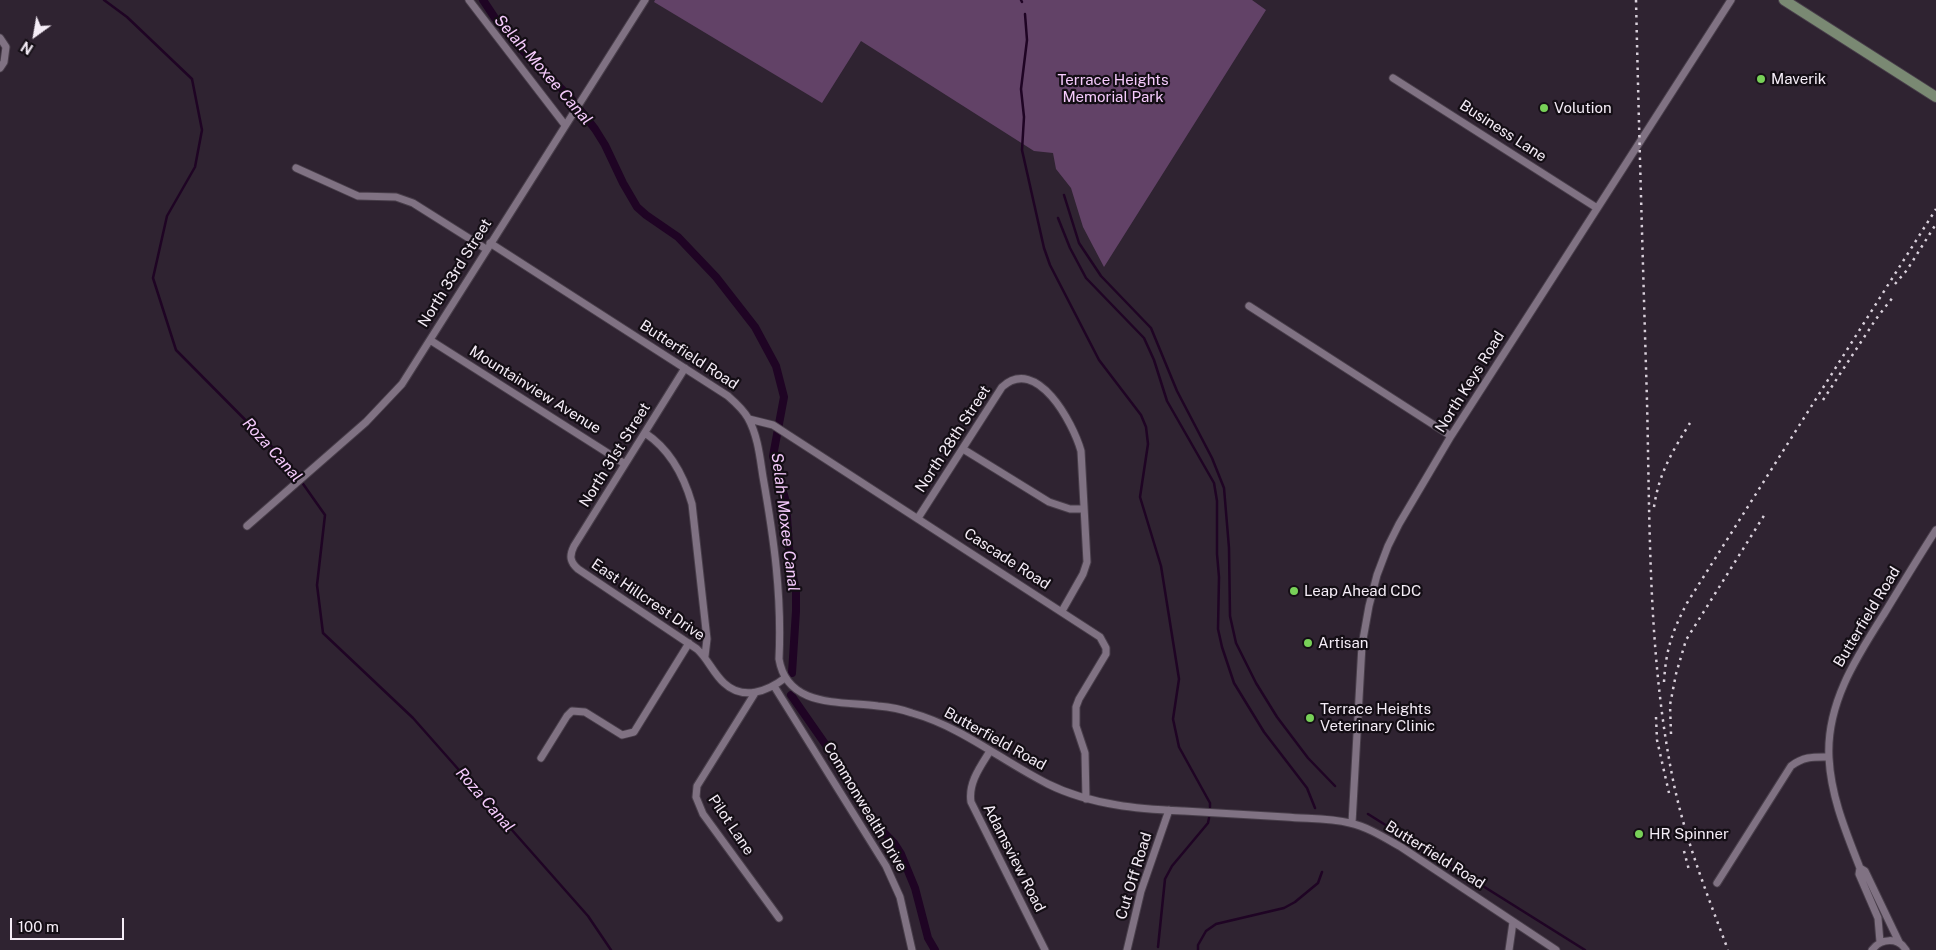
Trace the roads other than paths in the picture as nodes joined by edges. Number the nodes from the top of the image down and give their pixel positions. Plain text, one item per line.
1 (469, 0) edge
2 (645, 0) edge
3 (1731, 0) edge
4 (1784, 0) edge
5 (0, 38) edge
6 (0, 68) edge
7 (1393, 78) dead end
8 (1936, 97) edge
9 (565, 125) junction
10 (296, 168) dead end
11 (1597, 208) junction
12 (488, 246) junction
13 (1248, 306) dead end
14 (430, 340) junction
15 (685, 368) junction
16 (749, 419) junction
17 (645, 433) junction
18 (1451, 436) junction
19 (963, 449) junction
20 (626, 464) junction
21 (1084, 509) junction
22 (918, 518) junction
23 (247, 526) dead end
24 (1936, 530) edge
25 (570, 558) joint
26 (1062, 611) junction
27 (689, 643) junction
28 (705, 656) junction
29 (785, 678) junction
30 (774, 686) junction
31 (755, 692) junction
32 (990, 751) junction
33 (1829, 757) junction
34 (541, 758) dead end
35 (1086, 799) junction
36 (1169, 810) junction
37 (1352, 823) junction
38 (1860, 868) junction
39 (1717, 883) dead end
40 (779, 918) dead end
41 (1513, 922) junction
42 (1880, 942) junction
43 (1899, 942) junction
44 (912, 950) edge
45 (1046, 950) edge
46 (1127, 950) edge
47 (1509, 950) edge
48 (1556, 950) edge
49 (1872, 950) edge
50 (1906, 950) edge

1 - 9 street
2 - 9 street, North 33rd Street
3 - 11 street, North Keys Road
4 - 8 main road
5 - 6 street
7 - 11 street, Business Lane
9 - 12 street, North 33rd Street
10 - 12 street, Butterfield Road
11 - 18 street, North Keys Road
12 - 14 street, North 33rd Street
12 - 15 street, Butterfield Road
13 - 18 street
14 - 20 street, Mountainview Avenue
14 - 23 street, North 33rd Street
15 - 16 street, Butterfield Road
15 - 17 street, North 31st Street
16 - 22 street, Cascade Road
16 - 29 street, Butterfield Road
17 - 20 street, North 31st Street
17 - 28 street
18 - 37 street, North Keys Road
19 - 21 street
19 - 21 street, North 28th Street
19 - 22 street, North 28th Street
20 - 25 street, North 31st Street
21 - 26 street
22 - 26 street, Cascade Road
24 - 33 street, Butterfield Road
25 - 27 street, East Hillcrest Drive
26 - 35 street, Cascade Road
27 - 28 street, East Hillcrest Drive
27 - 34 street
28 - 31 street, East Hillcrest Drive
29 - 30 street, East Hillcrest Drive
29 - 32 street, Butterfield Road
30 - 31 street, East Hillcrest Drive
30 - 44 street, Commonwealth Drive
31 - 40 street, Pilot Lane
32 - 35 street, Butterfield Road
32 - 45 street, Adamsview Road
33 - 38 street, Butterfield Road
33 - 39 street
35 - 36 street, Butterfield Road
36 - 37 street, Butterfield Road
36 - 46 street, Cut Off Road
37 - 41 street, Butterfield Road
38 - 42 street, Butterfield Road
38 - 43 street, Butterfield Road
41 - 47 street
41 - 48 street, Butterfield Road
42 - 43 street
42 - 49 street
43 - 50 street, Butterfield Road

